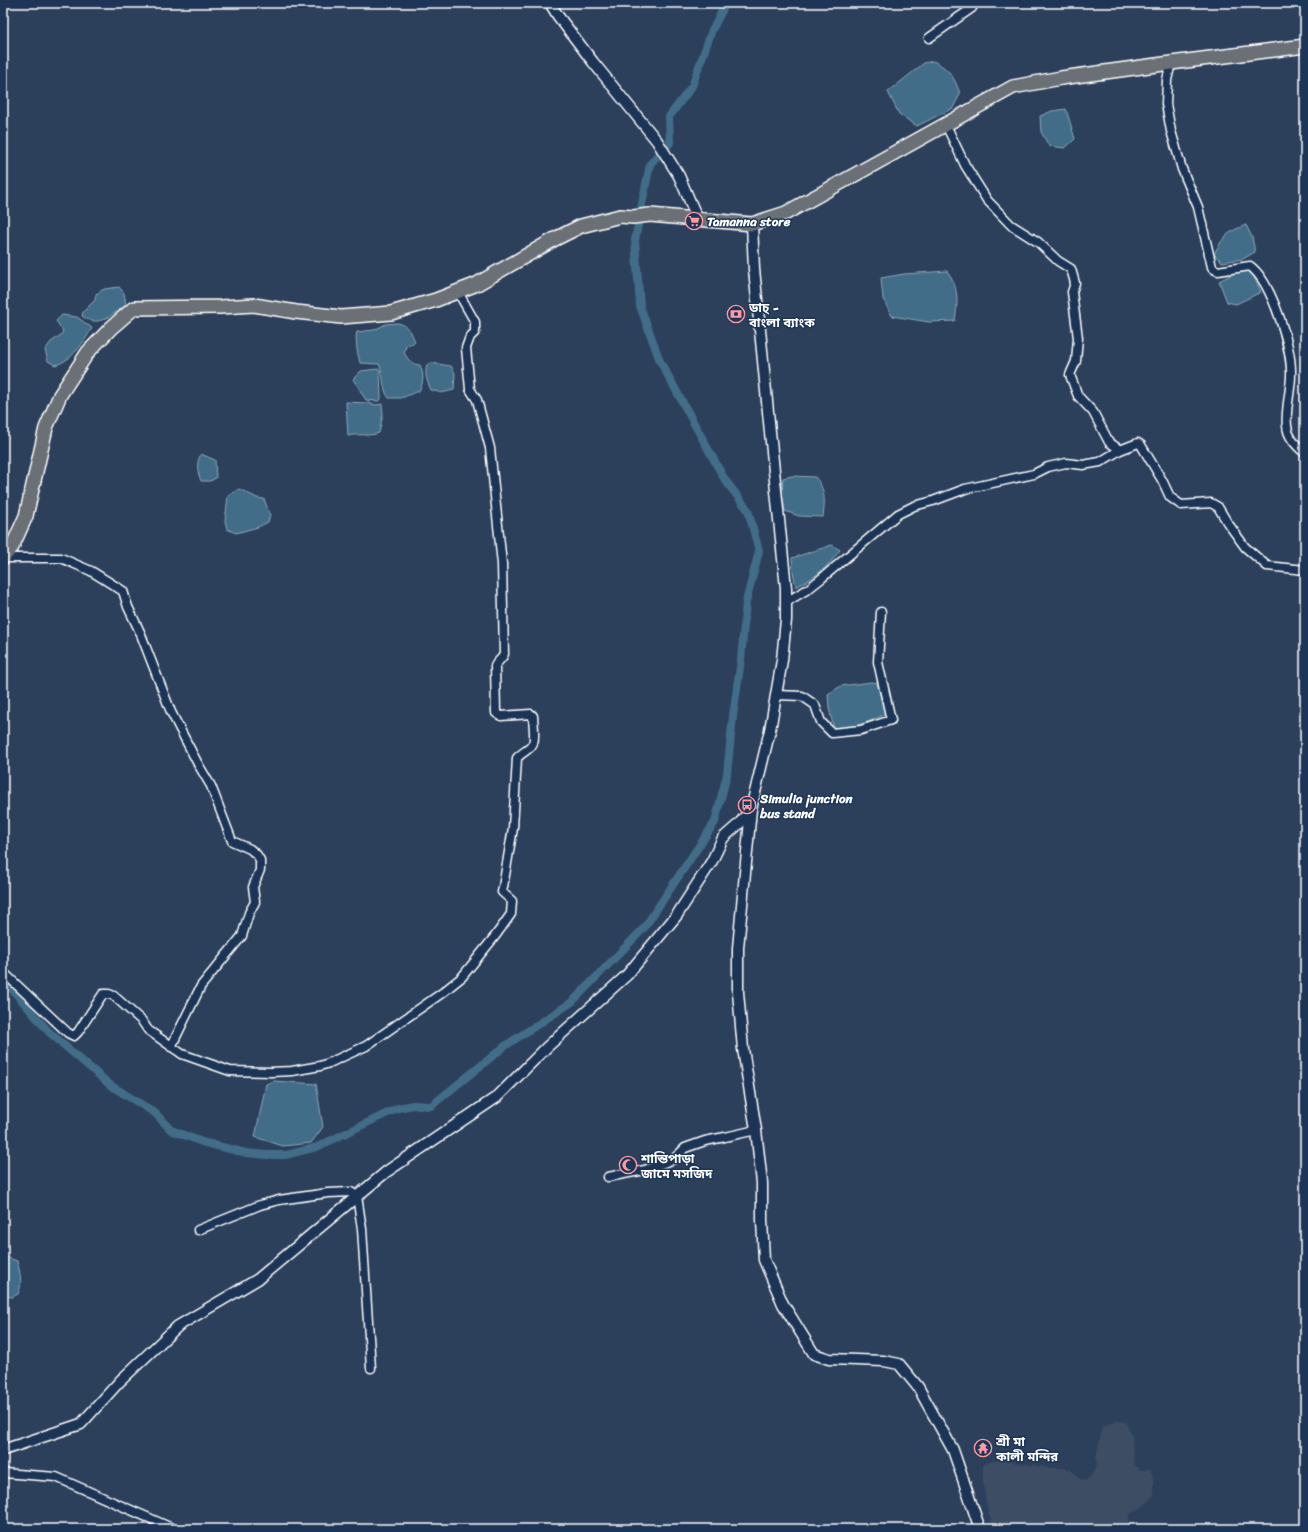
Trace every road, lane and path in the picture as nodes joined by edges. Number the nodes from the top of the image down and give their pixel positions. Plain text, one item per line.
1 (550, 3) edge
2 (973, 3) edge
3 (929, 38) dead end
4 (1305, 46) edge
5 (1171, 63) junction
6 (946, 125) junction
7 (698, 220) junction
8 (752, 224) junction
9 (458, 292) junction
10 (1120, 450) junction
11 (1305, 453) edge
12 (3, 558) edge
13 (1305, 570) edge
14 (786, 602) junction
15 (882, 612) dead end
16 (776, 695) junction
17 (751, 809) junction
18 (3, 972) edge
19 (171, 1047) junction
20 (756, 1130) junction
21 (608, 1178) dead end
22 (357, 1196) junction
23 (198, 1230) dead end
24 (371, 1368) dead end
25 (3, 1450) edge
26 (3, 1473) edge
27 (169, 1528) edge
28 (980, 1529) edge

1 - 7 street
2 - 3 street
4 - 5 main road
5 - 6 main road
5 - 11 street
6 - 8 main road
6 - 10 street
7 - 8 main road
7 - 9 main road
8 - 14 street
9 - 12 main road
9 - 19 street
10 - 13 street
10 - 14 street
12 - 19 street
14 - 16 street
15 - 16 street
16 - 17 street
17 - 20 street
17 - 22 street
18 - 19 street
20 - 21 street
20 - 28 street
22 - 23 street
22 - 24 street
22 - 25 street
26 - 27 street

